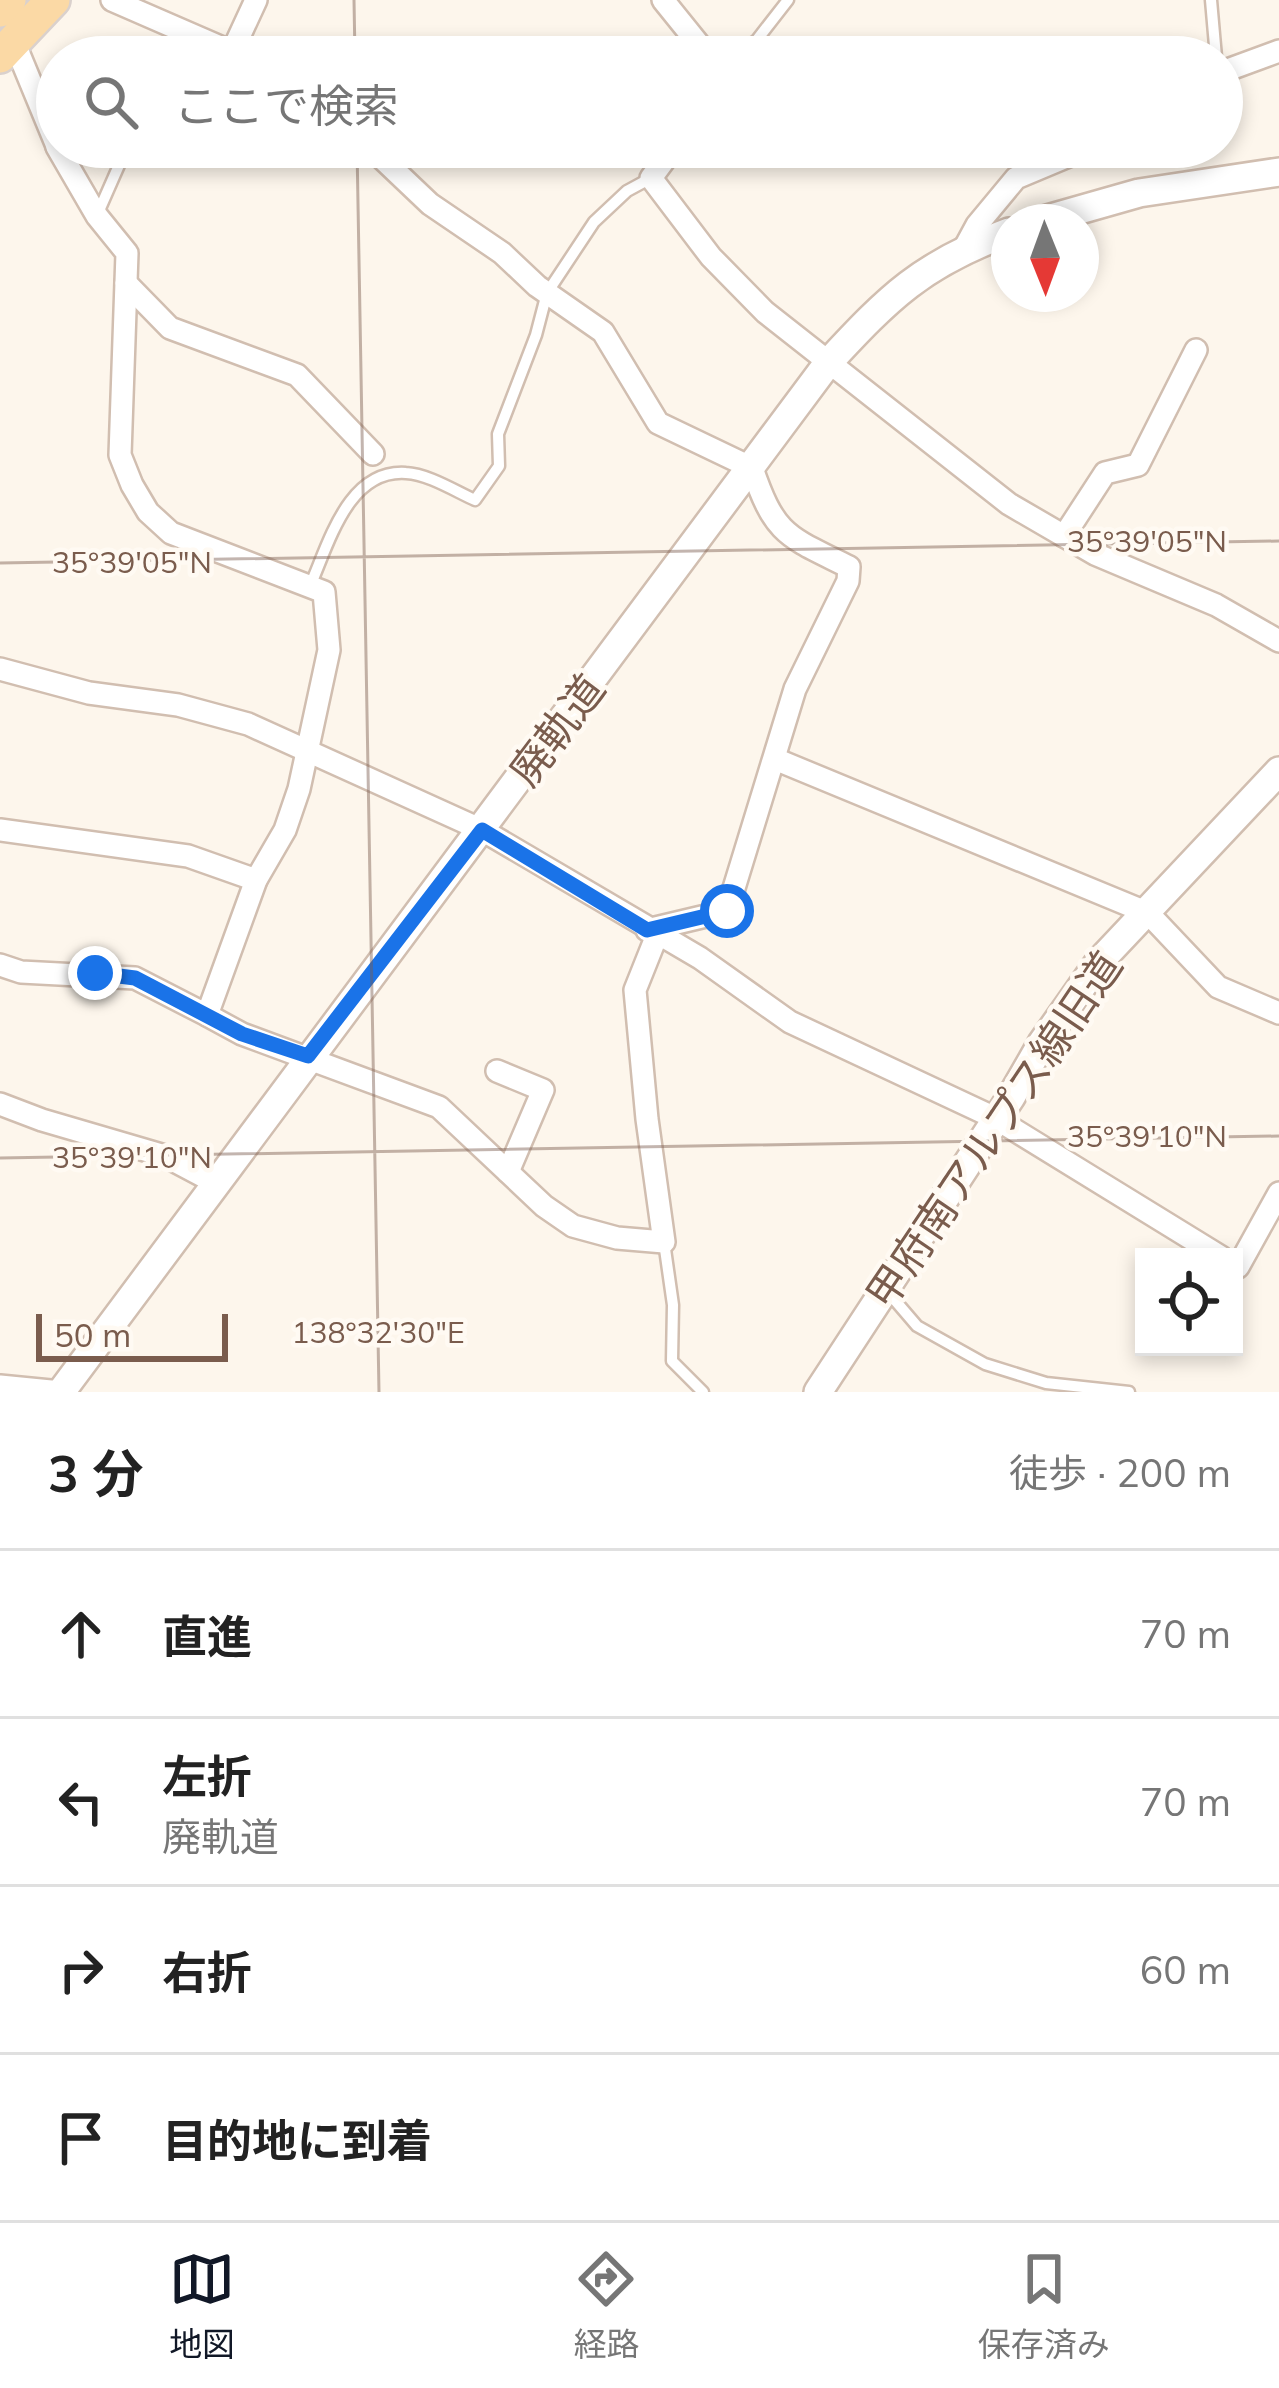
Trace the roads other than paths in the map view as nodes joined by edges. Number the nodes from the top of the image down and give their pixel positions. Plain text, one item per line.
1 (9, 0) edge
2 (53, 0) edge
3 (112, 0) edge
4 (256, 0) edge
5 (663, 0) edge
6 (788, 0) edge
7 (1211, 0) edge
8 (0, 10) edge
9 (178, 29) junction
10 (175, 36) edge
11 (195, 36) edge
12 (243, 36) edge
13 (692, 36) edge
14 (761, 36) edge
15 (1214, 36) edge
16 (7, 49) edge
17 (1279, 51) edge
18 (1243, 64) edge
19 (36, 106) edge
20 (69, 168) edge
21 (118, 168) edge
22 (392, 168) edge
23 (658, 168) edge
24 (1040, 168) edge
25 (1279, 172) edge
26 (650, 178) junction
27 (1099, 204) edge
28 (97, 216) junction
29 (991, 239) edge
30 (964, 250) junction
31 (126, 284) junction
32 (548, 293) junction
33 (1196, 350) dead end
34 (828, 363) junction
35 (373, 454) dead end
36 (752, 468) junction
37 (1064, 536) junction
38 (310, 587) junction
39 (1279, 641) edge
40 (0, 669) edge
41 (308, 751) junction
42 (775, 759) junction
43 (1279, 771) edge
44 (0, 830) edge
45 (482, 830) junction
46 (256, 880) junction
47 (1148, 913) junction
48 (652, 932) junction
49 (0, 965) edge
50 (1279, 1013) edge
51 (207, 1015) junction
52 (308, 1056) junction
53 (497, 1072) dead end
54 (0, 1104) edge
55 (995, 1118) junction
56 (508, 1172) junction
57 (216, 1184) junction
58 (1279, 1193) edge
59 (664, 1242) junction
60 (1206, 1248) edge
61 (1243, 1259) edge
62 (884, 1288) junction
63 (0, 1386) edge
64 (61, 1392) edge
65 (703, 1392) edge
66 (818, 1392) edge
67 (1130, 1392) edge

1 - 8 main road
2 - 16 main road
3 - 9 street
4 - 12 street
5 - 13 street
6 - 14 lane
7 - 15 lane
9 - 10 lane
9 - 11 street
16 - 19 street
17 - 18 street
20 - 28 street
21 - 28 lane
22 - 32 street
23 - 26 street
24 - 30 street
25 - 27 street
26 - 32 lane
26 - 34 street
28 - 31 street
29 - 30 street, 廃軌道
30 - 34 street, 廃軌道
31 - 35 street
31 - 38 street
32 - 36 street
32 - 38 lane
33 - 37 street
34 - 36 street, 廃軌道
34 - 37 street
36 - 42 street
36 - 45 street, 廃軌道
37 - 39 street
38 - 41 street
40 - 41 street
41 - 45 street
41 - 46 street
42 - 47 street
42 - 48 street
43 - 47 street, 甲府南アルプス線旧道
44 - 46 street
45 - 48 street
45 - 52 street, 廃軌道
46 - 51 street
47 - 50 street
47 - 55 street, 甲府南アルプス線旧道
48 - 55 street
48 - 59 street
49 - 51 street
51 - 52 street
52 - 56 street
52 - 57 street, 廃軌道
53 - 56 street
54 - 57 street
55 - 60 street
55 - 62 street, 甲府南アルプス線旧道
56 - 59 street
57 - 64 street, 廃軌道
58 - 61 street
59 - 65 lane
62 - 66 street, 甲府南アルプス線旧道
62 - 67 lane
63 - 64 street

